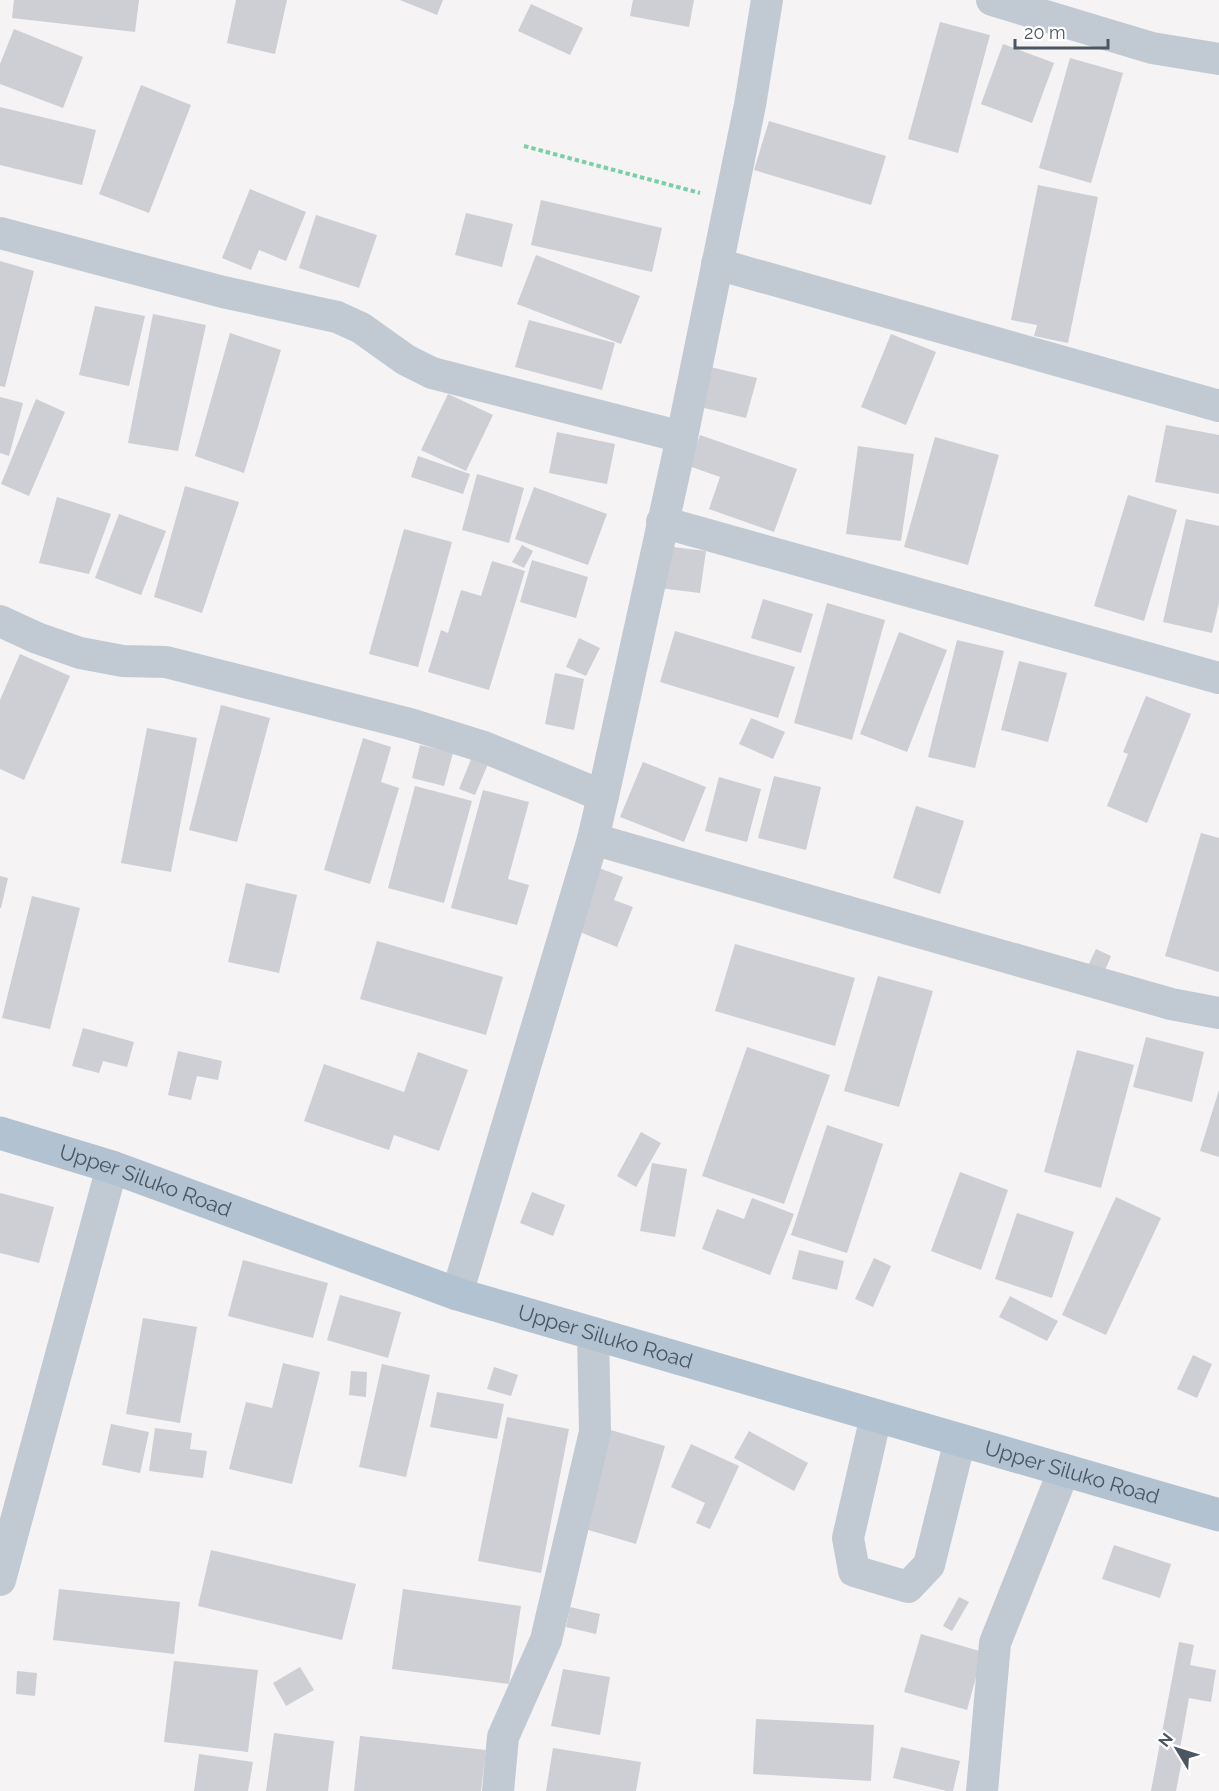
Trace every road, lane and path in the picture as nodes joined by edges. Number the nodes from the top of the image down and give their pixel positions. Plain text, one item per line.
1 (767, 0) edge
2 (992, 0) edge
3 (1219, 59) edge
4 (524, 146) dead end
5 (730, 201) junction
6 (0, 233) edge
7 (717, 264) junction
8 (1219, 406) edge
9 (682, 437) junction
10 (662, 522) junction
11 (0, 621) edge
12 (1219, 678) edge
13 (603, 796) junction
14 (593, 839) junction
15 (1219, 1013) edge
16 (0, 1133) edge
17 (112, 1167) junction
18 (457, 1294) junction
19 (593, 1334) junction
20 (876, 1416) junction
21 (960, 1440) junction
22 (1064, 1470) junction
23 (1219, 1515) edge
24 (0, 1580) edge
25 (498, 1791) edge
26 (982, 1791) edge

1 - 5 street
2 - 3 street
4 - 5 path
5 - 7 street
6 - 9 street
7 - 8 street
7 - 9 street
9 - 10 street
10 - 12 street
10 - 13 street
11 - 13 street
13 - 14 street
14 - 15 street
14 - 18 street
16 - 17 main road, Upper Siluko Road
17 - 18 main road, Upper Siluko Road
17 - 24 street
18 - 19 main road, Upper Siluko Road
19 - 20 main road, Upper Siluko Road
19 - 25 street
20 - 21 main road, Upper Siluko Road
20 - 21 street
21 - 22 main road, Upper Siluko Road
22 - 23 main road, Upper Siluko Road
22 - 26 street

